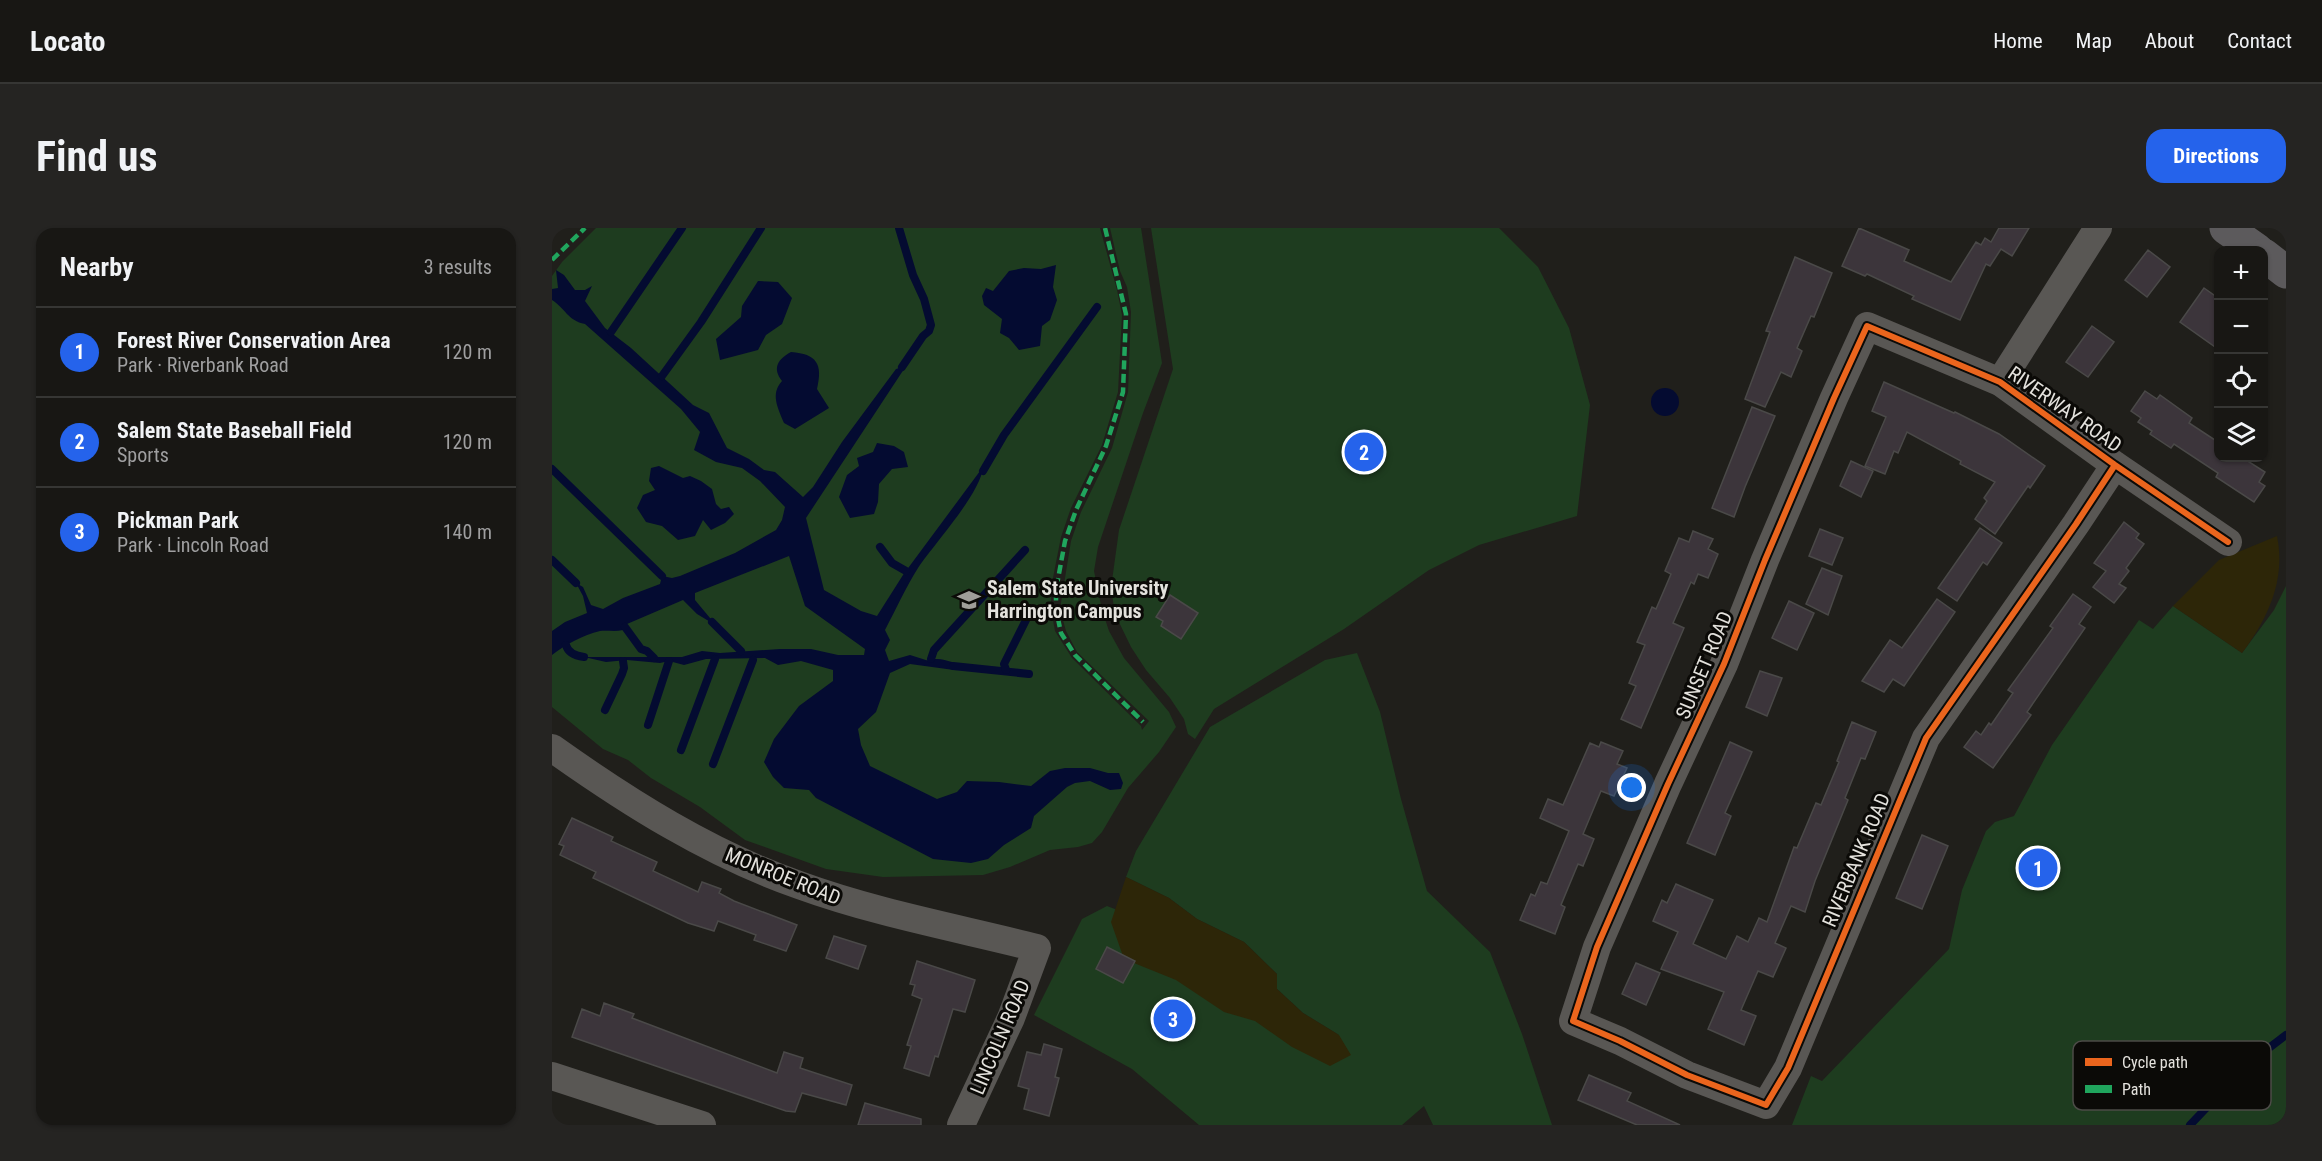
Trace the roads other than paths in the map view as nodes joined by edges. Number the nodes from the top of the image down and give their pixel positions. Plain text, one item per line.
1 (2098, 228) edge
2 (2226, 228) edge
3 (2251, 246) edge
4 (2268, 258) edge
5 (2286, 272) edge
6 (1870, 328) joint
7 (2000, 382) junction
8 (2115, 465) junction
9 (2228, 542) dead end
10 (552, 748) edge
11 (1037, 948) joint
12 (1574, 1022) joint
13 (552, 1076) edge
14 (702, 1125) edge
15 (961, 1125) edge

1 - 7 street
2 - 3 main road
4 - 5 main road
6 - 7 street, RIVERWAY ROAD
6 - 12 street, SUNSET ROAD
7 - 8 street, RIVERWAY ROAD
8 - 9 street, RIVERWAY ROAD
8 - 12 street, RIVERBANK ROAD
10 - 11 street, MONROE ROAD
11 - 15 street, LINCOLN ROAD
13 - 14 street

